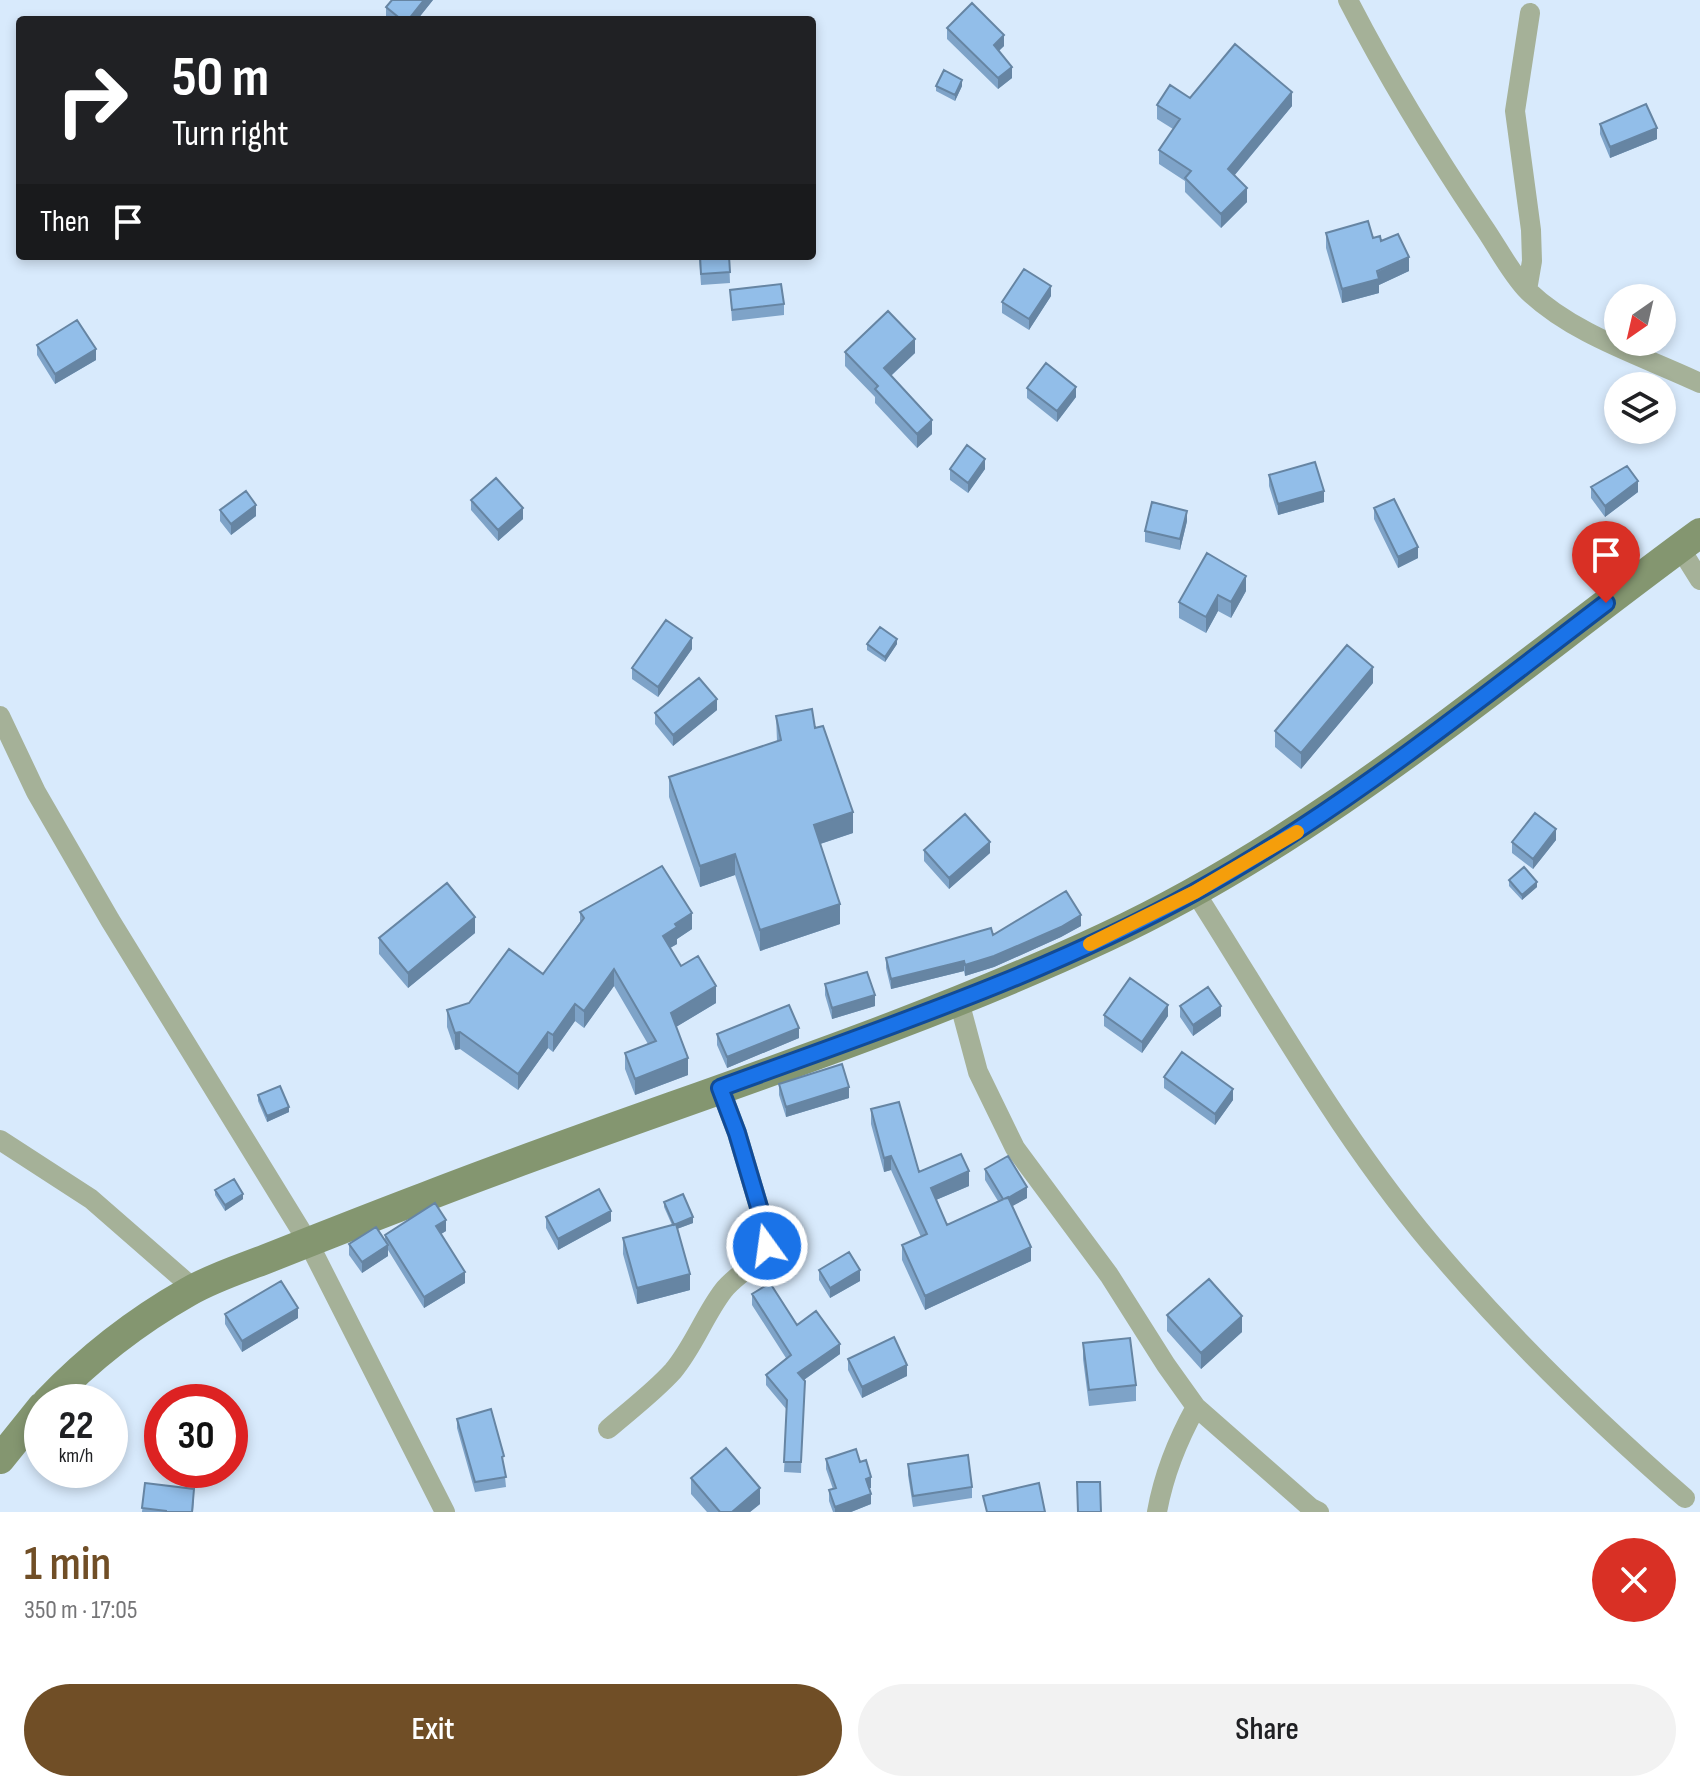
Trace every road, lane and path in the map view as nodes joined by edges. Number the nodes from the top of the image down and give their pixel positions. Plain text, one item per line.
1 (1348, 0) edge
2 (1530, 13) dead end
3 (1527, 290) junction
4 (1700, 383) edge
5 (1690, 540) edge
6 (1700, 580) edge
7 (0, 716) edge
8 (1195, 892) junction
9 (959, 1001) junction
10 (720, 1088) junction
11 (0, 1140) edge
12 (308, 1242) junction
13 (193, 1288) junction
14 (64, 1384) edge
15 (1196, 1407) junction
16 (24, 1429) edge
17 (608, 1429) dead end
18 (0, 1459) edge
19 (1685, 1498) dead end
20 (445, 1512) edge
21 (1157, 1512) edge
22 (1319, 1512) edge

1 - 3 street
2 - 3 street
3 - 4 street
5 - 6 street
5 - 8 main road
7 - 12 street
8 - 9 main road
8 - 19 street
9 - 10 main road
9 - 15 street
10 - 12 main road
10 - 17 street
11 - 13 street
12 - 13 main road
12 - 20 street
13 - 14 main road
15 - 21 street
15 - 22 street
16 - 18 main road

